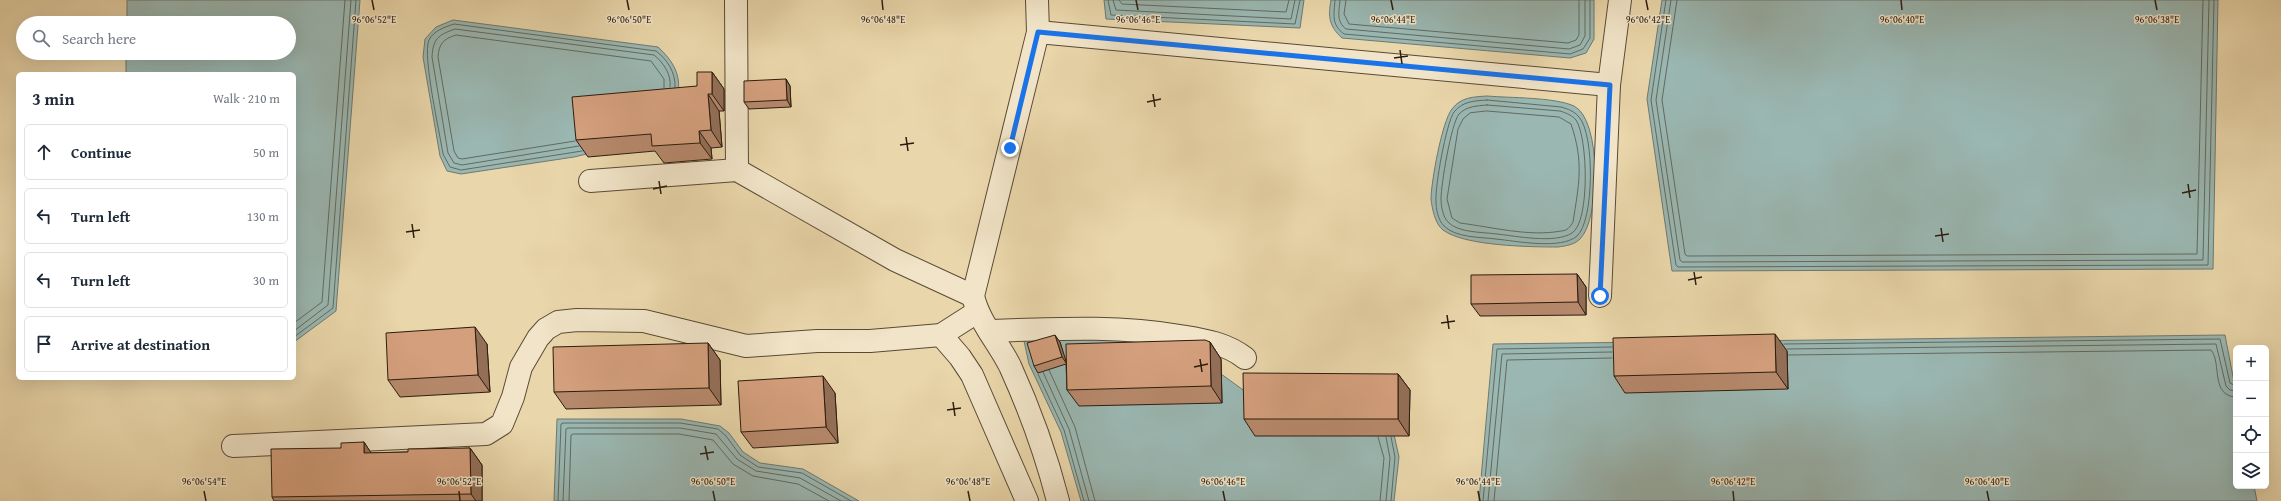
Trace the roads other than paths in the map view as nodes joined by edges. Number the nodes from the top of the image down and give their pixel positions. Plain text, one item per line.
1 (1037, 0) edge
2 (1620, 0) edge
3 (736, 1) dead end
4 (1038, 32) junction
5 (1610, 85) junction
6 (737, 170) junction
7 (590, 181) dead end
8 (1600, 296) dead end
9 (975, 304) junction
10 (989, 330) junction
11 (941, 335) junction
12 (1245, 358) dead end
13 (233, 446) dead end
14 (1027, 501) edge
15 (1058, 501) edge

1 - 4 street
2 - 5 street
3 - 6 street
4 - 5 street
4 - 9 street
5 - 8 street
6 - 7 street
6 - 9 street
9 - 10 street
9 - 11 street
10 - 12 street
10 - 15 street
11 - 13 street
11 - 14 street

